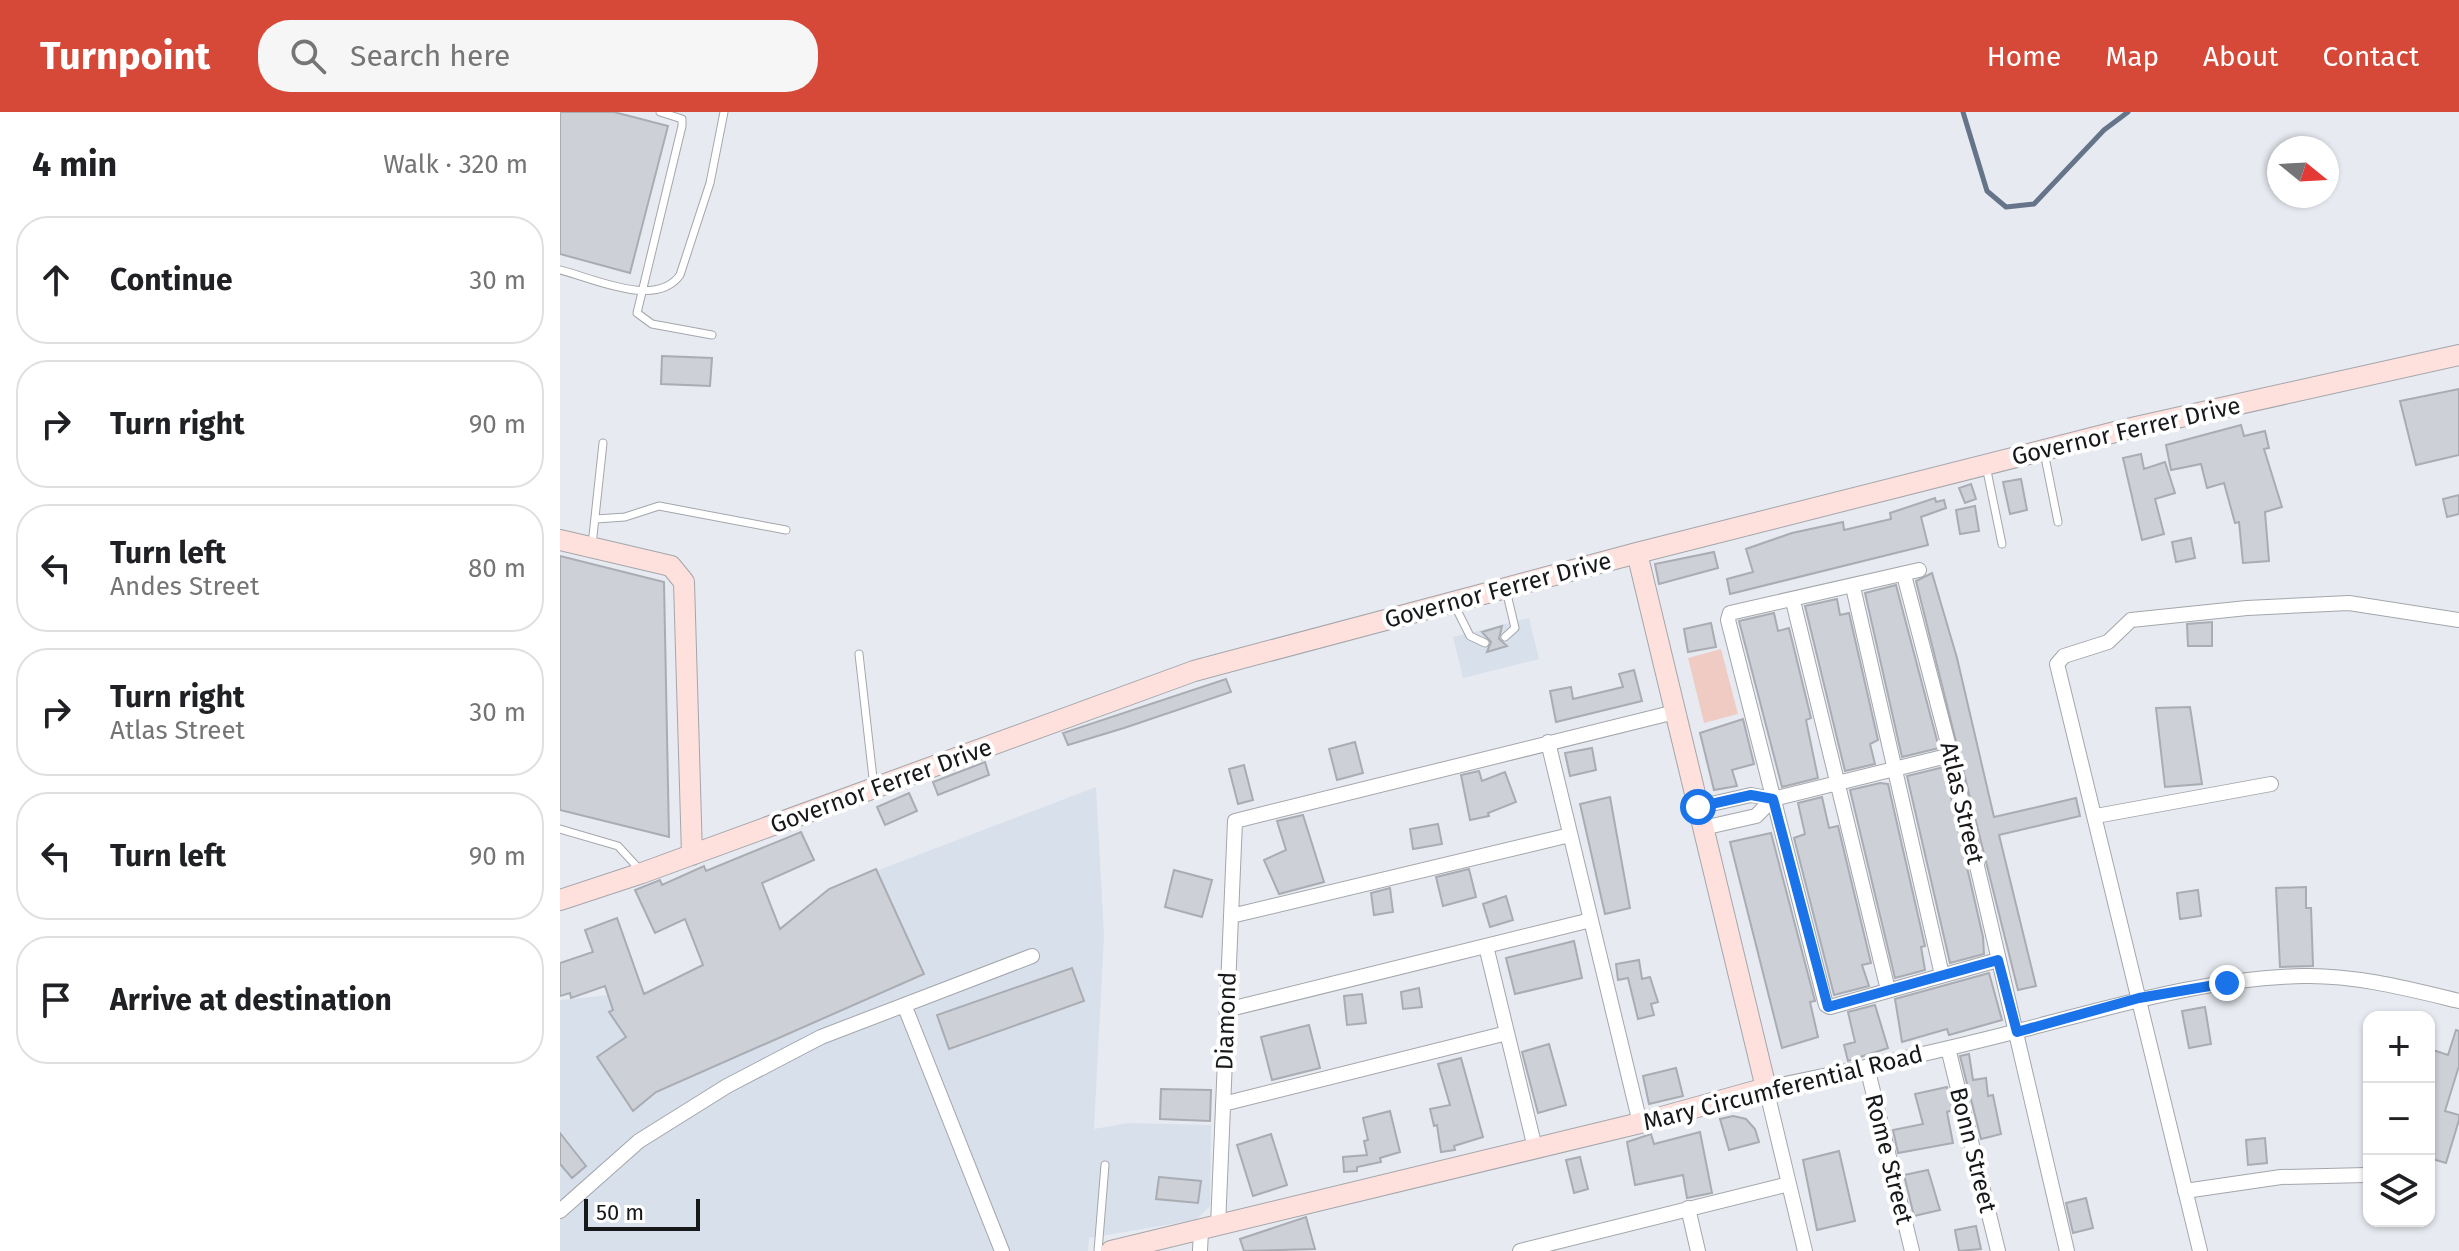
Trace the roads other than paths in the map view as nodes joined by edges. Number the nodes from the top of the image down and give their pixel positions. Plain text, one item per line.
1 (660, 112) edge
2 (724, 112) edge
3 (560, 270) edge
4 (641, 291) junction
5 (712, 335) dead end
6 (2459, 355) edge
7 (603, 443) dead end
8 (2043, 450) junction
9 (1986, 464) junction
10 (596, 519) junction
11 (2058, 522) dead end
12 (786, 530) dead end
13 (560, 540) edge
14 (2002, 544) dead end
15 (591, 547) junction
16 (1637, 553) junction
17 (1919, 570) dead end
18 (1904, 575) junction
19 (1853, 587) junction
20 (1505, 588) junction
21 (1793, 601) junction
22 (1453, 602) junction
23 (2459, 620) edge
24 (1505, 637) dead end
25 (1485, 643) dead end
26 (859, 654) dead end
27 (1675, 712) junction
28 (1548, 742) junction
29 (1951, 755) junction
30 (1896, 769) junction
31 (1838, 783) junction
32 (2271, 784) dead end
33 (874, 788) junction
34 (1773, 799) junction
35 (1698, 807) junction
36 (2096, 816) junction
37 (1703, 828) junction
38 (560, 829) edge
39 (1570, 835) junction
40 (692, 855) junction
41 (642, 873) junction
42 (560, 900) edge
43 (1231, 916) junction
44 (1591, 920) junction
45 (1486, 946) junction
46 (1032, 956) dead end
47 (1998, 960) junction
48 (1942, 975) junction
49 (1888, 990) junction
50 (2139, 998) junction
51 (2459, 1001) edge
52 (905, 1007) junction
53 (1226, 1010) junction
54 (2017, 1032) junction
55 (1507, 1033) junction
56 (1948, 1048) junction
57 (1867, 1067) junction
58 (1766, 1088) junction
59 (1223, 1104) junction
60 (1640, 1123) junction
61 (1535, 1148) junction
62 (1105, 1165) dead end
63 (2363, 1175) edge
64 (1789, 1184) junction
65 (2185, 1191) junction
66 (1688, 1208) junction
67 (560, 1211) edge
68 (1206, 1236) edge
69 (1002, 1251) edge
70 (1098, 1251) edge
71 (1111, 1251) edge
72 (1520, 1251) edge
73 (1698, 1251) edge
74 (1805, 1251) edge
75 (1912, 1251) edge
76 (1998, 1251) edge
77 (2067, 1251) edge
78 (2200, 1251) edge

1 - 4 lane
2 - 4 lane
3 - 4 lane
4 - 5 lane
6 - 8 main road, Governor Ferrer Drive
7 - 10 lane
8 - 9 main road, Governor Ferrer Drive
8 - 11 lane
9 - 14 lane
9 - 16 main road, Governor Ferrer Drive
10 - 12 lane
10 - 15 lane
13 - 15 main road
15 - 40 main road
16 - 20 main road, Governor Ferrer Drive
16 - 27 main road
17 - 18 street
18 - 19 street
18 - 29 street, Atlas Street
19 - 21 street
19 - 30 street
20 - 22 main road, Governor Ferrer Drive
20 - 24 lane
21 - 31 street
21 - 34 street
22 - 25 lane
22 - 33 main road, Governor Ferrer Drive
23 - 36 street
26 - 33 lane
27 - 28 street
27 - 35 main road
28 - 39 street
28 - 43 street, Diamond
29 - 30 street
29 - 47 street, Atlas Street
30 - 31 street
30 - 48 street
31 - 34 street
31 - 49 street
32 - 36 street
33 - 40 main road, Governor Ferrer Drive
34 - 35 street
34 - 37 street
34 - 49 street
35 - 37 main road
36 - 50 street
37 - 58 main road
38 - 41 lane
39 - 43 street
39 - 44 street
40 - 41 main road, Governor Ferrer Drive
41 - 42 main road, Governor Ferrer Drive
43 - 53 street, Diamond
44 - 45 street
44 - 60 street
45 - 53 street
45 - 55 street
46 - 52 street
47 - 48 street
47 - 54 street, Atlas Street
48 - 49 street
50 - 51 street, Mary Circumferential Road
50 - 54 street, Mary Circumferential Road
50 - 65 street
52 - 67 street
52 - 69 street
53 - 59 street, Diamond
54 - 56 street, Mary Circumferential Road
54 - 77 street, Atlas Street
55 - 59 street
55 - 61 street
56 - 57 street, Mary Circumferential Road
56 - 76 street, Bonn Street
57 - 58 street, Mary Circumferential Road
57 - 75 street, Rome Street
58 - 60 main road, Mary Circumferential Road
58 - 64 street
59 - 68 street, Diamond
60 - 61 main road, Mary Circumferential Road
61 - 68 main road, Mary Circumferential Road
62 - 70 lane
63 - 65 street
64 - 66 street
64 - 74 street
65 - 78 street
66 - 72 street
66 - 73 street
68 - 71 main road, Mary Circumferential Road

